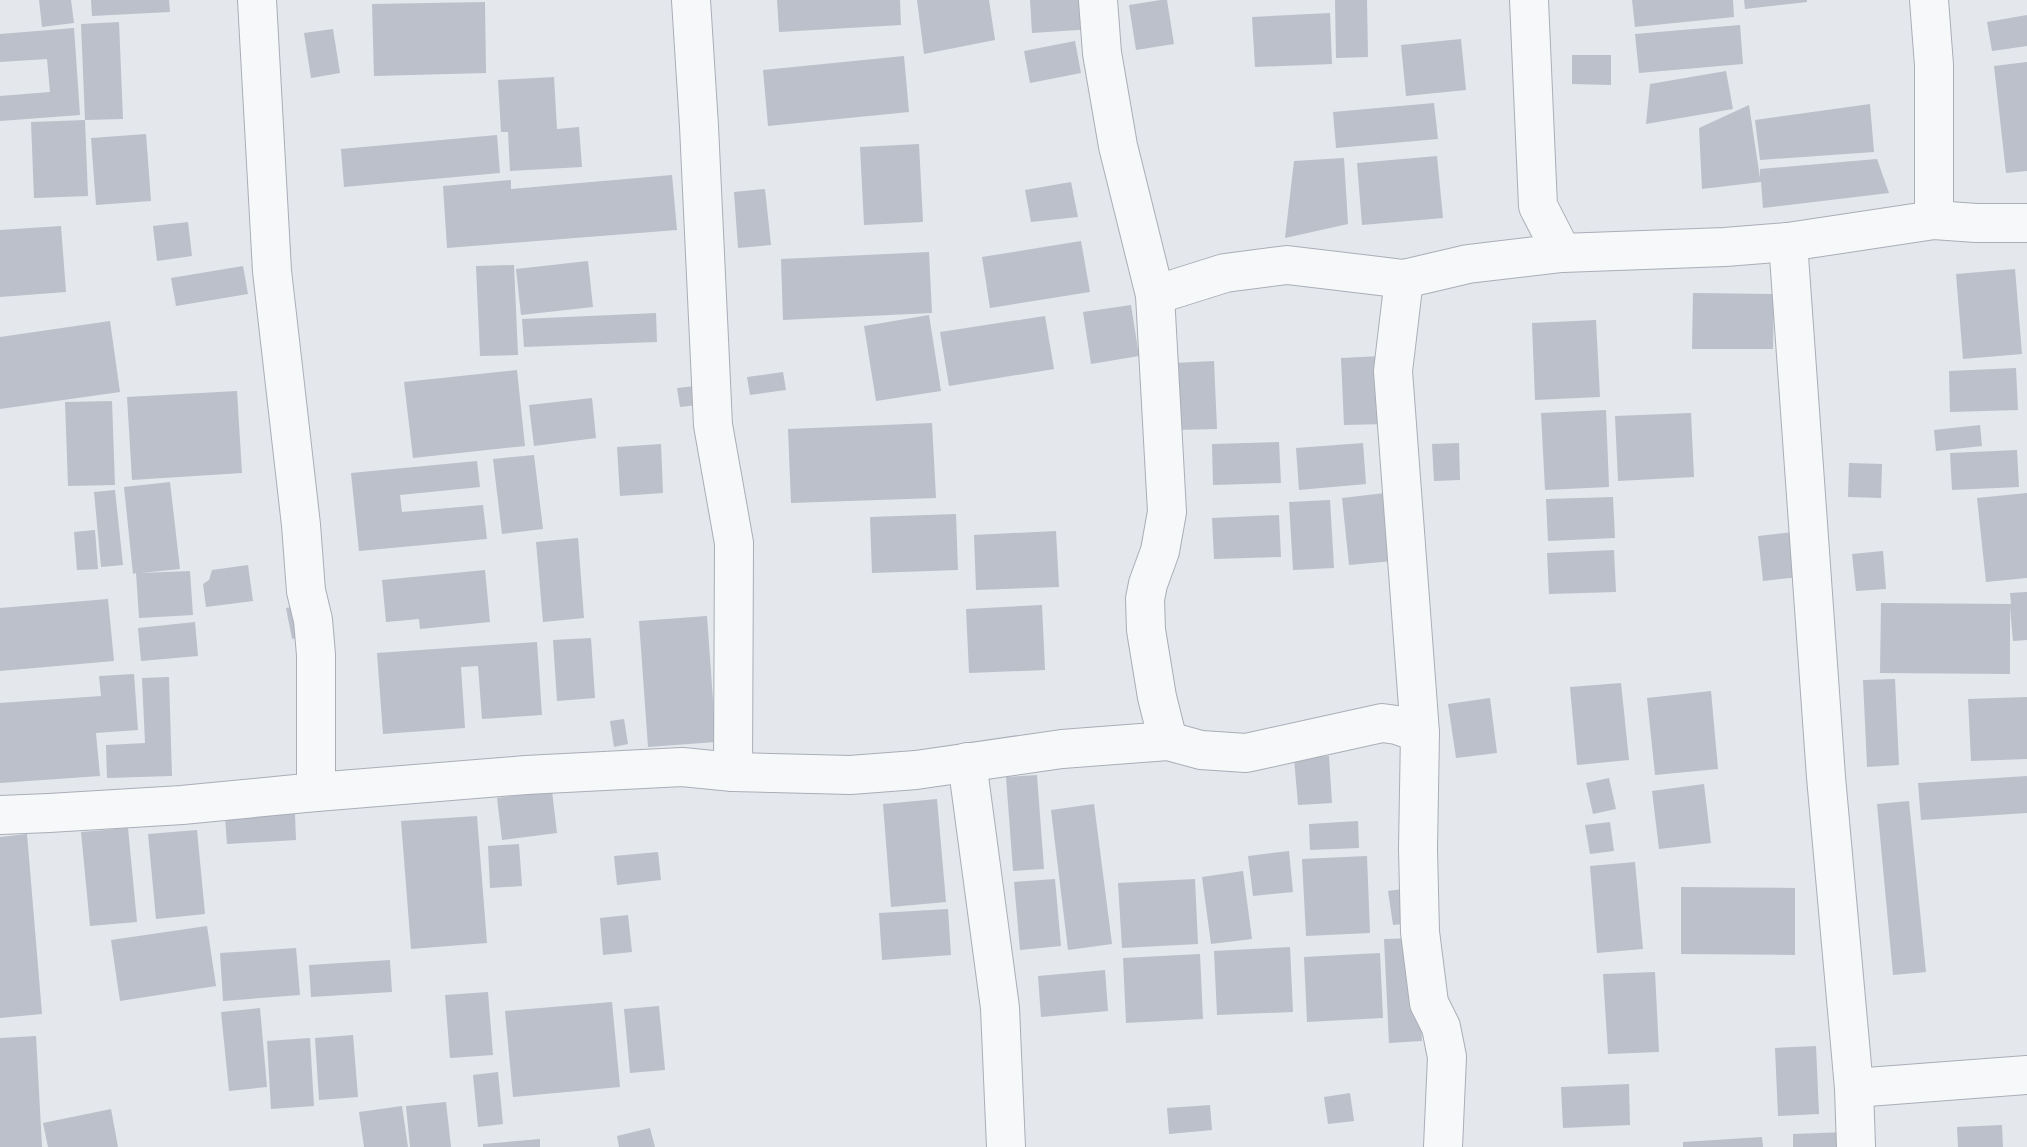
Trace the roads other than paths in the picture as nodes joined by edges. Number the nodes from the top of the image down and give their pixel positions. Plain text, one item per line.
1 (257, 0) edge
2 (691, 0) edge
3 (1098, 0) edge
4 (1529, 0) edge
5 (1929, 0) edge
6 (1934, 220) junction
7 (2027, 223) edge
8 (1788, 242) junction
9 (1562, 253) junction
10 (1404, 279) junction
11 (1155, 295) junction
12 (1420, 733) junction
13 (1168, 741) junction
14 (967, 762) junction
15 (733, 772) junction
16 (316, 792) junction
17 (0, 815) edge
18 (2027, 1075) edge
19 (1854, 1088) junction
20 (1006, 1147) edge
21 (1443, 1147) edge
22 (1856, 1147) edge

1 - 16 street
2 - 15 street
3 - 11 street
4 - 9 street
5 - 6 street
6 - 7 street
6 - 8 street
8 - 9 street
8 - 19 street
9 - 10 street
10 - 11 street
10 - 12 street
11 - 13 street
12 - 13 street
12 - 21 street
13 - 14 street
14 - 15 street
14 - 20 street
15 - 16 street
16 - 17 street
18 - 19 street
19 - 22 street

